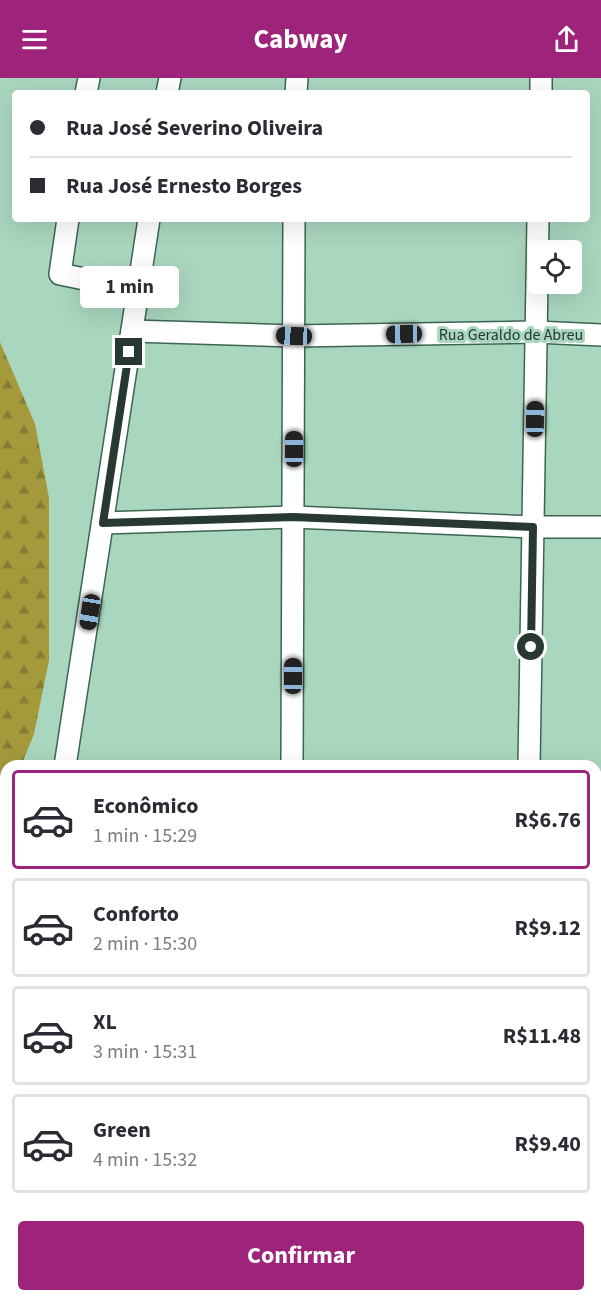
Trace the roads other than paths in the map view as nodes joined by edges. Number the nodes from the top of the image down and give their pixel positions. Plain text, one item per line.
1 (68, 222) edge
2 (149, 222) edge
3 (294, 222) edge
4 (538, 222) edge
5 (138, 290) junction
6 (132, 331) junction
7 (536, 332) junction
8 (601, 334) edge
9 (294, 336) junction
10 (293, 517) junction
11 (103, 523) junction
12 (533, 527) junction
13 (601, 527) edge
14 (66, 760) edge
15 (292, 760) edge
16 (529, 760) edge

1 - 5 street
2 - 5 street
3 - 9 street
4 - 7 street
5 - 6 street
6 - 9 street, Rua Geraldo de Abreu
6 - 11 street
7 - 8 street, Rua Geraldo de Abreu
7 - 9 street, Rua Geraldo de Abreu
7 - 12 street
9 - 10 street
10 - 11 street
10 - 12 street
10 - 15 street
11 - 14 street
12 - 13 street
12 - 16 street

